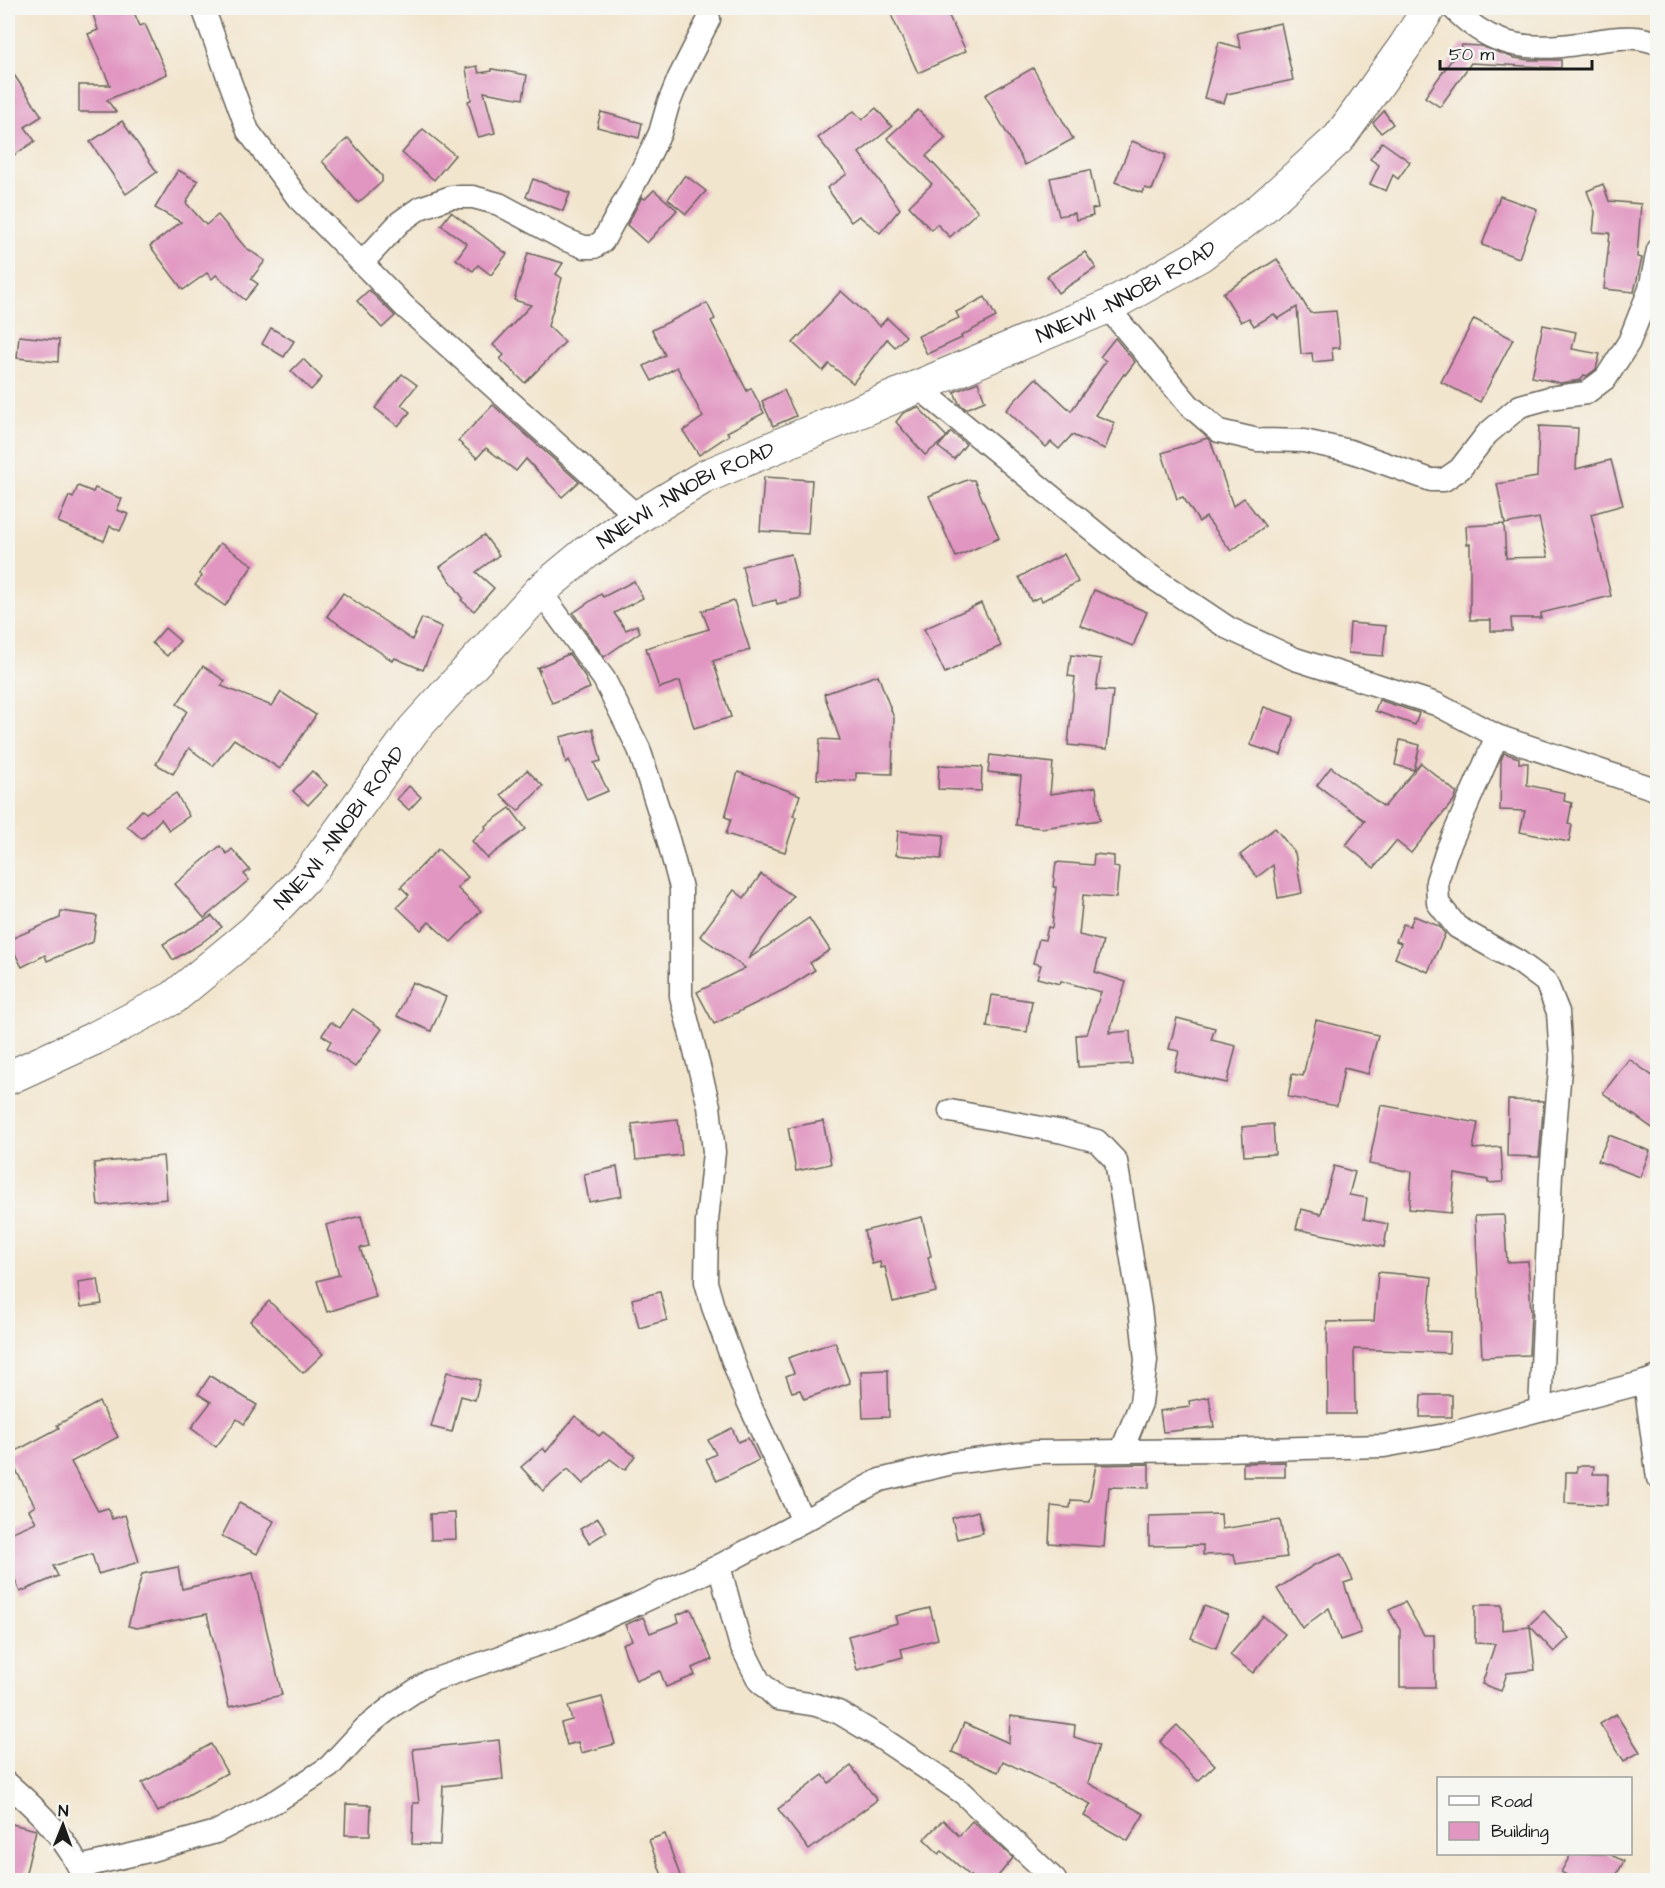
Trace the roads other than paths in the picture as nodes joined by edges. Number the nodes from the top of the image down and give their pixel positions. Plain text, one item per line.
1 (203, 8) edge
2 (1429, 8) edge
3 (1453, 8) edge
4 (710, 19) dead end
5 (1658, 43) edge
6 (1658, 250) edge
7 (362, 263) junction
8 (1107, 307) junction
9 (918, 387) junction
10 (638, 517) junction
11 (540, 591) junction
12 (1497, 736) junction
13 (1658, 790) edge
14 (8, 1078) edge
15 (950, 1111) dead end
16 (1652, 1380) edge
17 (1540, 1409) junction
18 (1122, 1450) junction
19 (1658, 1478) edge
20 (803, 1521) junction
21 (719, 1566) junction
22 (8, 1784) edge
23 (82, 1874) edge
24 (1055, 1881) edge

1 - 7 street
2 - 8 main road, NNEWI -NNOBI ROAD
3 - 5 street
4 - 7 street
6 - 8 street
7 - 10 street
8 - 9 main road, NNEWI -NNOBI ROAD
9 - 10 main road, NNEWI -NNOBI ROAD
9 - 12 street
10 - 11 main road, NNEWI -NNOBI ROAD
11 - 14 main road, NNEWI -NNOBI ROAD
11 - 20 street
12 - 13 street
12 - 17 street
15 - 18 street
16 - 17 street
16 - 19 street
17 - 18 street
18 - 20 street
20 - 21 street
21 - 23 street
21 - 24 street
22 - 23 street

